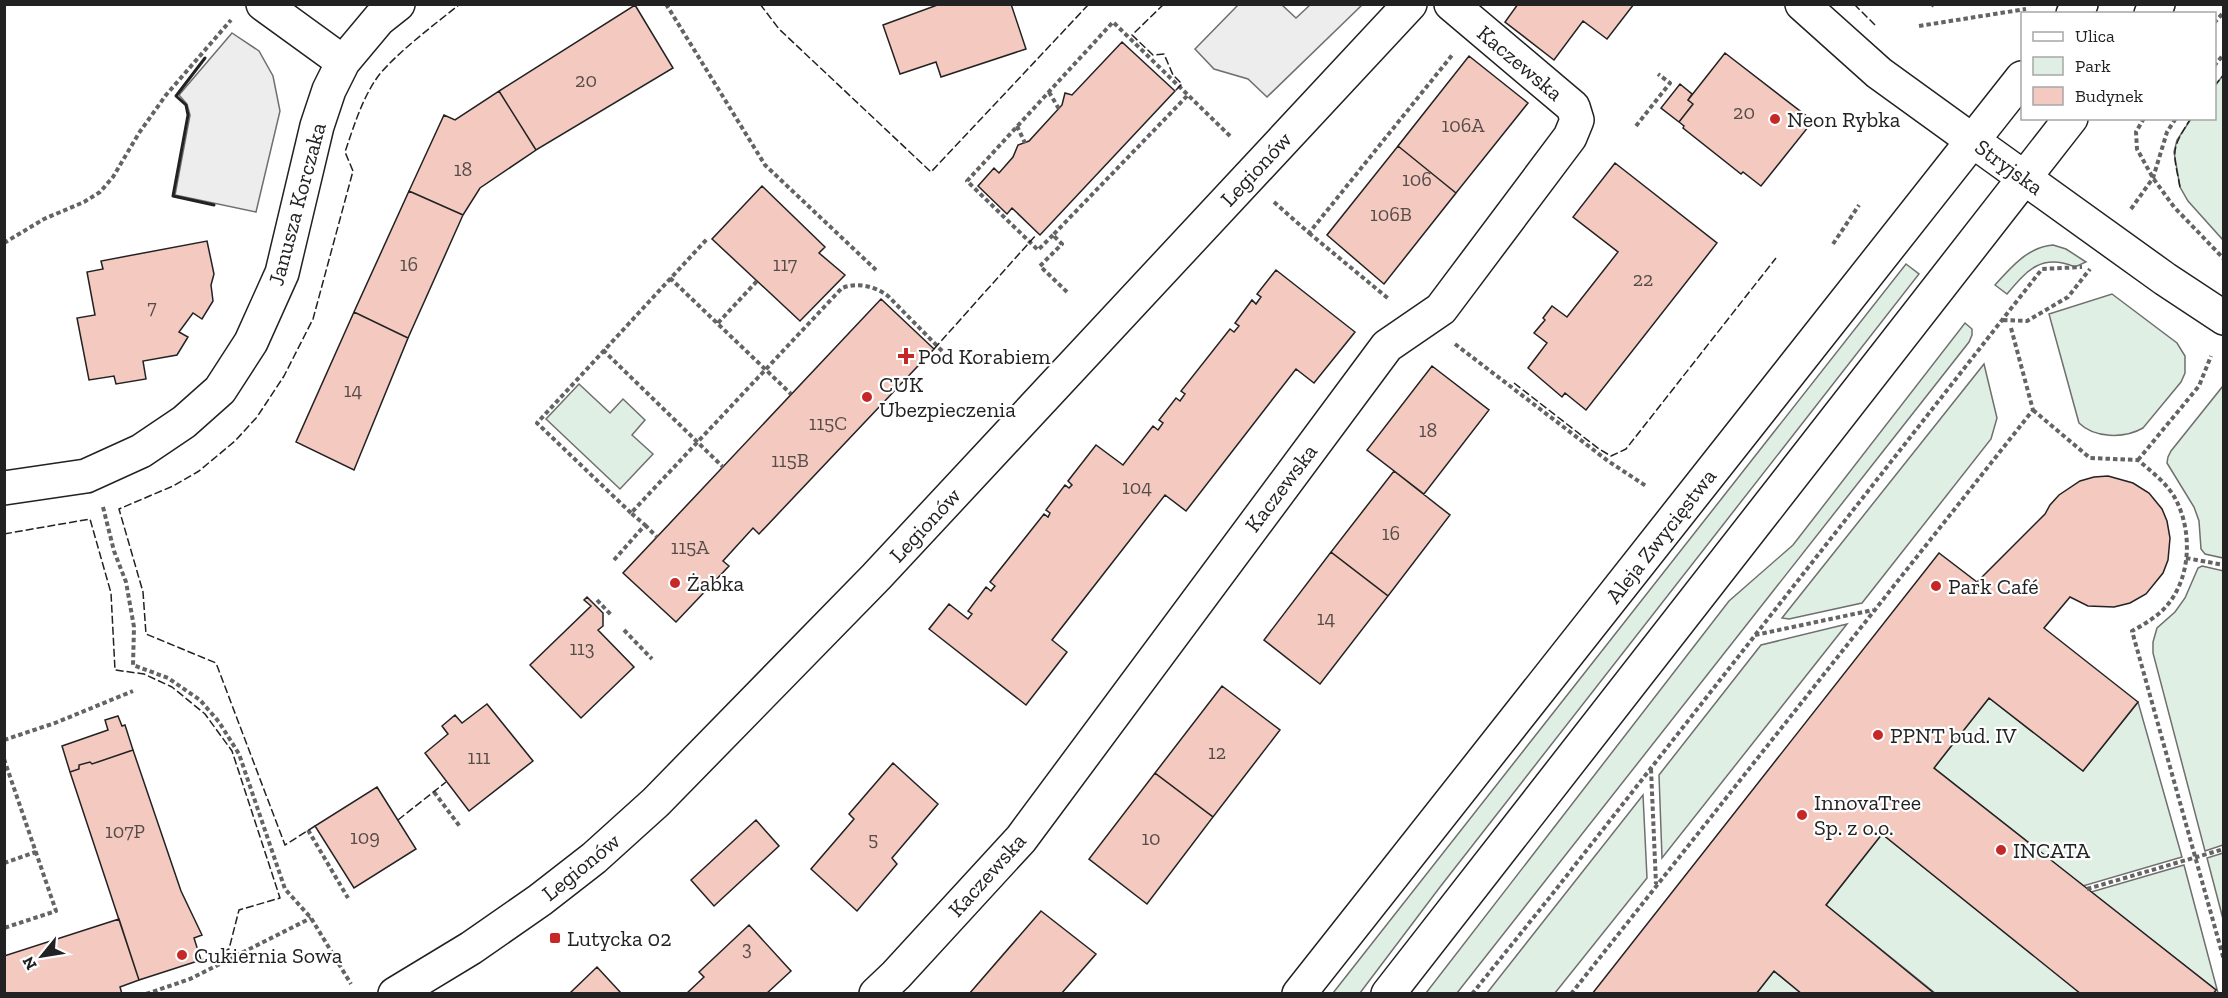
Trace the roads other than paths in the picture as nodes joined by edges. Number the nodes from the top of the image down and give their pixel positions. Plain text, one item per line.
1 (263, 4) edge
2 (398, 4) edge
3 (1410, 4) edge
4 (1451, 4) edge
5 (1802, 4) edge
6 (343, 62) junction
7 (2021, 79) edge
8 (2069, 120) edge
9 (1973, 141) junction
10 (2025, 178) junction
11 (2223, 318) edge
12 (4, 488) edge
13 (395, 993) edge
14 (876, 993) edge
15 (1299, 993) edge
16 (1388, 993) edge

1 - 6 street
2 - 6 street, Janusza Korczaka
3 - 13 street, Legionów
4 - 14 street, Kaczewska
5 - 9 street, Stryjska
6 - 12 street, Janusza Korczaka
7 - 9 street, Aleja Zwycięstwa
8 - 10 street
9 - 10 street, Stryjska
9 - 15 street, Aleja Zwycięstwa
10 - 11 street, Stryjska
10 - 16 street

